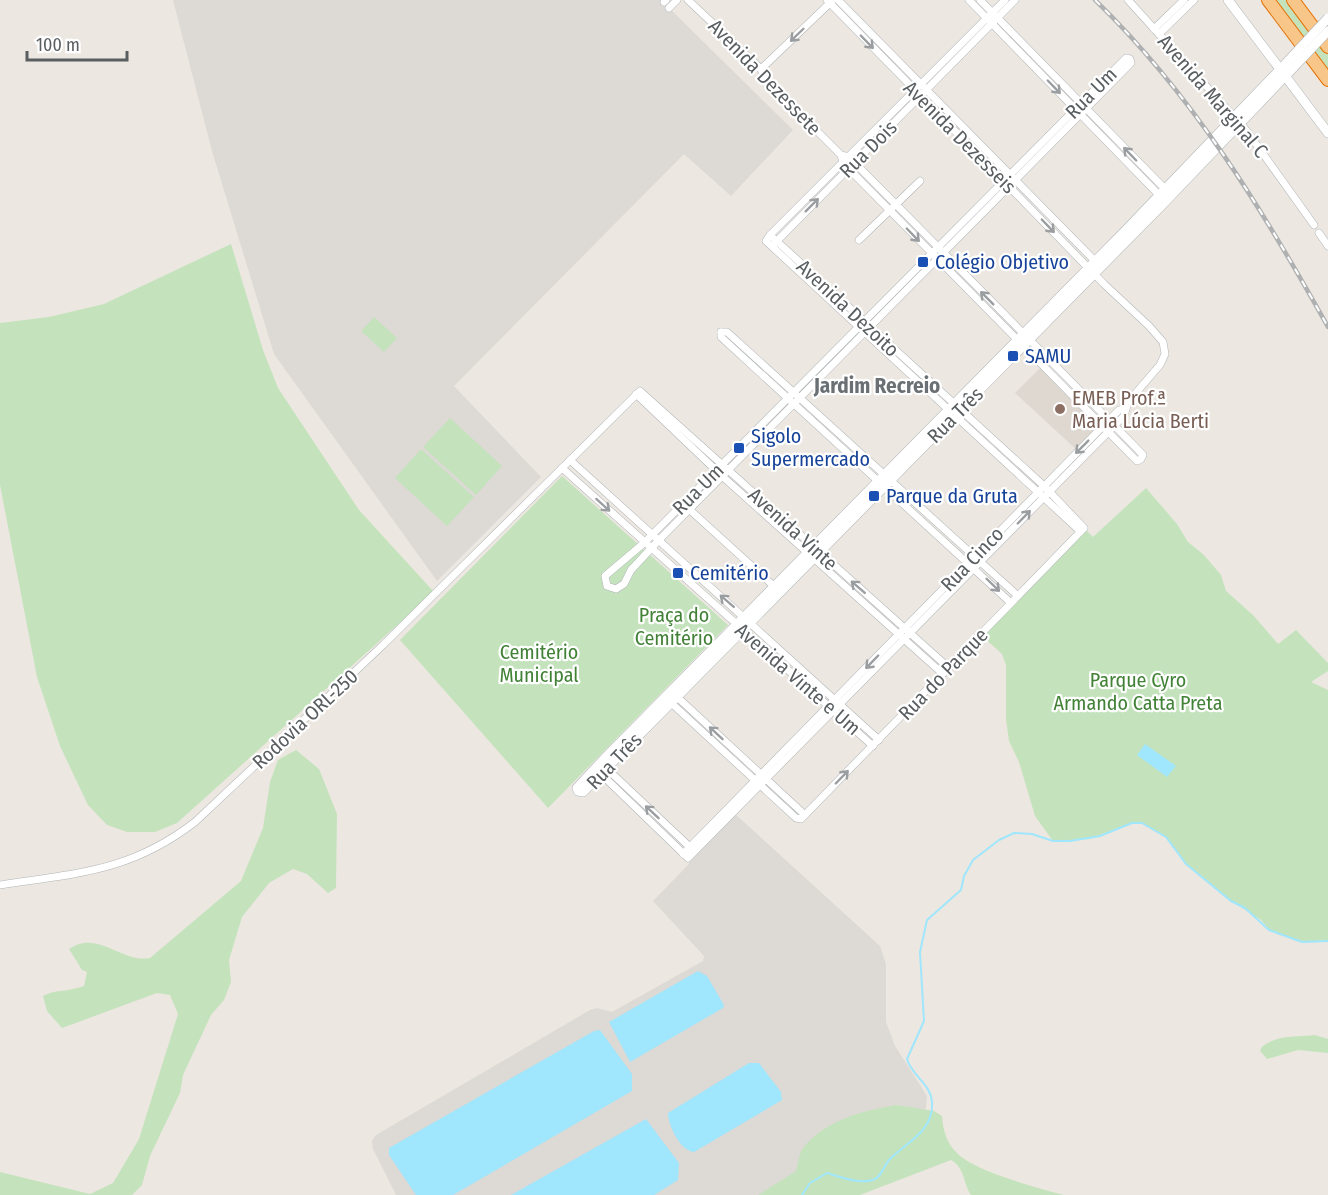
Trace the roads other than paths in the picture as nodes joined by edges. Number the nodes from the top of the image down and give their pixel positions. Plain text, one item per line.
1 (677, 0) edge
2 (688, 0) edge
3 (969, 0) edge
4 (980, 0) edge
5 (1005, 0) edge
6 (1015, 0) edge
7 (1128, 0) edge
8 (1184, 0) edge
9 (1194, 0) edge
10 (1228, 0) edge
11 (1268, 0) edge
12 (1293, 0) edge
13 (830, 1) edge
14 (842, 1) edge
15 (666, 3) edge
16 (836, 10) junction
17 (992, 18) junction
18 (1328, 18) edge
19 (1328, 31) edge
20 (1157, 32) junction
21 (1328, 47) edge
22 (1292, 63) junction
23 (761, 69) junction
24 (1283, 72) junction
25 (1328, 80) edge
26 (920, 91) junction
27 (1081, 109) junction
28 (1238, 120) junction
29 (1328, 133) edge
30 (847, 161) junction
31 (920, 181) dead end
32 (1010, 181) junction
33 (1165, 195) junction
34 (892, 208) junction
35 (1314, 225) dead end
36 (1319, 233) dead end
37 (770, 235) joint
38 (859, 240) dead end
39 (772, 244) junction
40 (1328, 246) edge
41 (940, 251) junction
42 (934, 257) junction
43 (1095, 267) junction
44 (863, 327) junction
45 (1023, 340) junction
46 (794, 397) junction
47 (954, 410) junction
48 (1125, 410) joint
49 (1109, 426) junction
50 (570, 460) junction
51 (562, 468) junction
52 (719, 468) junction
53 (725, 474) junction
54 (885, 479) junction
55 (1044, 491) junction
56 (690, 510) junction
57 (1082, 530) joint
58 (652, 536) junction
59 (658, 541) junction
60 (644, 543) junction
61 (651, 549) junction
62 (813, 553) junction
63 (975, 562) junction
64 (777, 589) junction
65 (1018, 596) junction
66 (1011, 603) junction
67 (747, 619) junction
68 (739, 627) junction
69 (905, 628) junction
70 (911, 633) junction
71 (898, 635) junction
72 (904, 640) junction
73 (949, 668) junction
74 (943, 674) junction
75 (671, 697) junction
76 (835, 706) junction
77 (876, 743) junction
78 (601, 769) junction
79 (761, 780) junction
80 (693, 850) junction
81 (0, 885) edge

1 - 15 street
2 - 23 street, Avenida Dezessete
3 - 17 street
4 - 17 street
5 - 17 street, Rua Dois
6 - 17 street, Rua Dois
7 - 20 street, Avenida Marginal C
8 - 20 street
9 - 20 street
10 - 24 street
11 - 25 highway
12 - 21 highway
13 - 16 street, Avenida Dezesseis
13 -> 23 street
14 - 16 street
14 - 26 street, Avenida Dezesseis
16 -> 26 street, Avenida Dezesseis
17 - 26 street, Rua Dois
17 - 27 street
18 - 22 street, Rua Três, bridge
19 - 22 street, Rua Três, bridge
20 - 28 street, Avenida Marginal C
22 - 24 street, Rua Três
23 - 30 street, Avenida Dezessete
24 - 28 street, Rua Três
24 - 29 street
26 - 30 street, Rua Dois
26 - 32 street, Avenida Dezesseis
27 - 27 street, Rua Um
27 - 32 street, Rua Um
27 - 33 street
28 - 33 street, Rua Três
28 - 35 street, Avenida Marginal C
30 - 34 street, Avenida Dezessete
30 - 37 street, Rua Dois
39 -> 30 street, Rua Dois
31 - 34 street
32 - 41 street, Rua Um
32 - 43 street, Avenida Dezesseis
33 - 43 street, Rua Três
34 - 38 street
34 - 41 street, Avenida Dezessete
34 -> 42 street, Avenida Dezessete
36 - 40 street
37 - 39 street, Avenida Dezoito
39 - 44 street, Avenida Dezoito
41 - 42 street, Rua Um
45 -> 41 street, Avenida Dezessete
42 - 44 street, Rua Um
42 - 45 street, Avenida Dezessete
43 - 45 street, Rua Três
43 - 48 street, Avenida Dezesseis
44 - 46 street, Rua Um
44 - 47 street, Avenida Dezoito
45 - 47 street, Rua Três
45 - 49 street, Avenida Dezessete
46 - 46 street
46 - 52 street, Rua Um
46 - 53 street, Rua Um
46 - 54 street
47 - 54 street, Rua Três
47 - 55 street, Avenida Dezoito
48 - 49 street, Rua Cinco
49 - 49 street, Avenida Dezessete
49 - 55 street, Rua Cinco
50 - 51 street
50 - 52 street, Avenida Vinte
50 - 58 street, Avenida Vinte e Um
51 -> 60 street, Avenida Vinte e Um
51 - 81 street, Rodovia ORL-250
52 - 53 street, Avenida Vinte
52 - 58 street, Rua Um
53 - 56 street, Rua Um
53 - 62 street, Avenida Vinte
54 - 62 street, Rua Três
54 - 63 street
55 - 57 street, Avenida Dezoito
55 - 63 street, Rua Cinco
56 - 59 street, Rua Um
56 - 64 street
57 - 65 street, Rua do Parque
58 - 59 street, Avenida Vinte e Um
58 - 60 street, Rua Um
59 - 61 street, Rua Um
67 -> 59 street, Avenida Vinte e Um
60 - 61 street, Avenida Vinte e Um
60 - 61 street, Rua Um
61 - 68 street, Avenida Vinte e Um
62 - 64 street, Rua Três
69 -> 62 street, Avenida Vinte
62 - 71 street, Avenida Vinte
63 - 65 street
63 -> 66 street
63 - 69 street, Rua Cinco
63 - 70 street, Rua Cinco
64 - 67 street, Rua Três
65 - 66 street, Rua do Parque
66 - 73 street, Rua do Parque
67 - 68 street, Rua Três
67 - 76 street, Avenida Vinte e Um
68 - 75 street, Rua Três
68 - 76 street, Avenida Vinte e Um
69 - 70 street, Avenida Vinte
69 - 71 street, Rua Cinco
70 - 72 street, Rua Cinco
70 - 73 street, Avenida Vinte
71 - 72 street, Avenida Vinte
71 -> 76 street, Rua Cinco
72 - 74 street, Avenida Vinte
72 - 76 street, Rua Cinco
73 - 74 street, Rua do Parque
74 - 77 street, Rua do Parque
75 - 78 street, Rua Três
75 - 79 street
76 - 77 street, Avenida Vinte e Um
76 - 79 street, Rua Cinco
79 -> 77 street, Rua do Parque
80 -> 78 street
78 - 80 street, Rua Cinco
79 - 80 street, Rua Cinco

